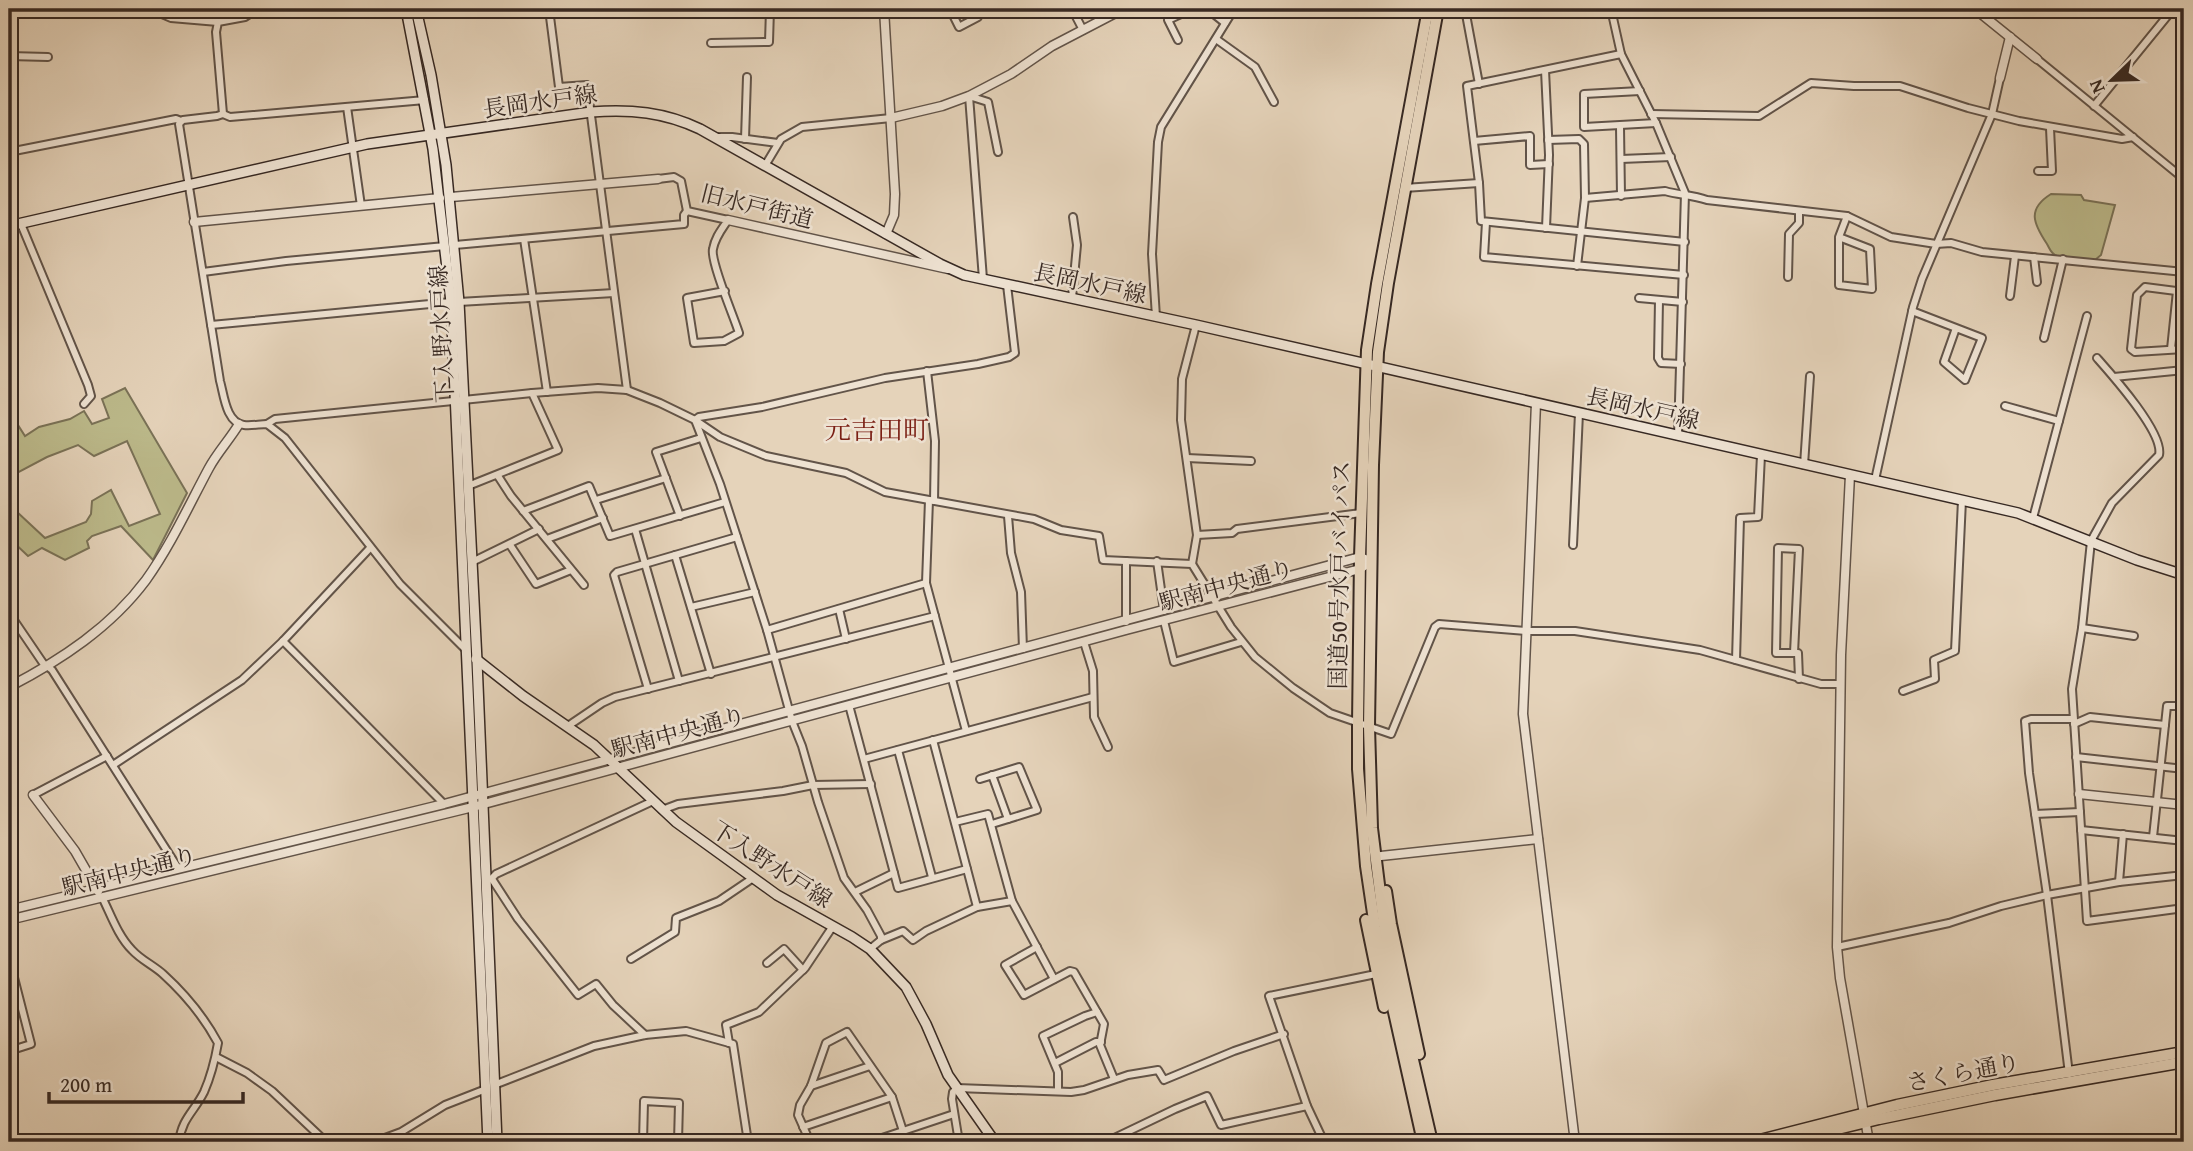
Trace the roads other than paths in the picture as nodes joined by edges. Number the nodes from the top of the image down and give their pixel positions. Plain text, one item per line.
1 (10, 9) edge
2 (150, 9) edge
3 (237, 9) edge
4 (257, 9) edge
5 (406, 9) edge
6 (416, 9) edge
7 (549, 9) edge
8 (770, 9) edge
9 (884, 9) edge
10 (950, 9) edge
11 (974, 9) edge
12 (1072, 9) edge
13 (1123, 9) edge
14 (1192, 9) edge
15 (1212, 9) edge
16 (1234, 9) edge
17 (1428, 9) edge
18 (1438, 9) edge
19 (1465, 9) edge
20 (1611, 9) edge
21 (1975, 9) edge
22 (2173, 9) edge
23 (9, 14) edge
24 (237, 18) junction
25 (218, 22) junction
26 (1226, 23) junction
27 (1083, 30) junction
28 (2010, 37) junction
29 (1216, 39) junction
30 (1178, 40) dead end
31 (711, 43) dead end
32 (1621, 54) junction
33 (9, 56) edge
34 (48, 57) dead end
35 (2037, 59) joint
36 (1545, 70) junction
37 (747, 77) dead end
38 (2000, 78) joint
39 (1479, 84) junction
40 (1640, 91) junction
41 (969, 96) junction
42 (425, 100) junction
43 (1275, 102) dead end
44 (2094, 106) junction
45 (347, 107) junction
46 (591, 112) junction
47 (223, 114) junction
48 (1651, 114) junction
49 (1992, 114) junction
50 (891, 118) junction
51 (181, 121) junction
52 (1656, 123) junction
53 (1620, 127) junction
54 (2050, 128) junction
55 (442, 134) junction
56 (431, 135) junction
57 (716, 137) junction
58 (2133, 137) junction
59 (745, 139) junction
60 (1548, 140) junction
61 (1474, 141) junction
62 (778, 143) junction
63 (352, 146) junction
64 (9, 152) edge
65 (998, 152) dead end
66 (1671, 157) junction
67 (1621, 159) junction
68 (766, 164) junction
69 (1549, 164) junction
70 (2038, 171) dead end
71 (658, 179) joint
72 (2184, 180) edge
73 (1479, 183) junction
74 (600, 184) junction
75 (188, 186) junction
76 (1400, 188) junction
77 (1685, 193) junction
78 (1620, 196) junction
79 (451, 197) junction
80 (440, 198) junction
81 (1585, 198) junction
82 (361, 206) junction
83 (687, 211) junction
84 (1799, 211) junction
85 (1847, 216) junction
86 (1073, 217) dead end
87 (728, 220) junction
88 (194, 222) junction
89 (1486, 222) junction
90 (21, 223) junction
91 (9, 226) edge
92 (1546, 228) junction
93 (606, 231) junction
94 (1580, 232) junction
95 (886, 234) junction
96 (1839, 237) junction
97 (524, 239) junction
98 (1685, 242) junction
99 (1936, 244) junction
100 (450, 246) junction
101 (2015, 256) junction
102 (2034, 257) junction
103 (2063, 259) junction
104 (1577, 265) junction
105 (950, 269) junction
106 (203, 272) junction
107 (2184, 272) edge
108 (1684, 275) junction
109 (1787, 277) dead end
110 (983, 279) junction
111 (2037, 282) dead end
112 (1007, 285) junction
113 (725, 291) junction
114 (2181, 291) edge
115 (614, 293) junction
116 (2010, 296) dead end
117 (533, 298) junction
118 (1072, 298) junction
119 (1639, 298) dead end
120 (1659, 300) junction
121 (455, 302) junction
122 (1683, 302) junction
123 (1912, 311) junction
124 (2087, 316) dead end
125 (1156, 317) junction
126 (211, 325) junction
127 (1196, 325) junction
128 (1956, 328) junction
129 (2044, 338) dead end
130 (2171, 349) junction
131 (2184, 349) edge
132 (2097, 358) dead end
133 (1681, 364) junction
134 (1372, 365) junction
135 (2184, 370) edge
136 (927, 371) junction
137 (1810, 376) dead end
138 (2114, 377) junction
139 (626, 390) junction
140 (547, 392) junction
141 (532, 393) junction
142 (460, 401) junction
143 (1536, 403) junction
144 (84, 404) dead end
145 (2005, 406) dead end
146 (1578, 413) junction
147 (695, 420) junction
148 (2059, 421) junction
149 (239, 424) junction
150 (267, 424) junction
151 (1678, 436) junction
152 (701, 438) junction
153 (1761, 455) junction
154 (1187, 458) junction
155 (1251, 461) dead end
156 (1804, 465) junction
157 (1850, 475) junction
158 (498, 476) junction
159 (666, 478) junction
160 (1875, 480) junction
161 (468, 486) junction
162 (596, 500) junction
163 (931, 500) junction
164 (1962, 500) junction
165 (725, 502) junction
166 (523, 511) junction
167 (1361, 513) junction
168 (680, 516) junction
169 (1008, 516) junction
170 (603, 518) junction
171 (2033, 518) junction
172 (539, 529) junction
173 (635, 529) junction
174 (1197, 535) junction
175 (737, 537) junction
176 (548, 539) junction
177 (2091, 541) junction
178 (510, 545) junction
179 (1573, 545) dead end
180 (370, 548) junction
181 (675, 555) junction
182 (1126, 561) junction
183 (1157, 561) junction
184 (472, 562) junction
185 (1364, 563) junction
186 (645, 564) junction
187 (1192, 564) junction
188 (571, 570) junction
189 (2184, 575) edge
190 (926, 583) junction
191 (584, 585) dead end
192 (755, 592) junction
193 (1213, 598) junction
194 (691, 607) junction
195 (1218, 607) junction
196 (839, 609) junction
197 (9, 613) edge
198 (935, 616) junction
199 (1164, 616) junction
200 (1126, 626) junction
201 (2082, 628) junction
202 (767, 630) junction
203 (1527, 631) junction
204 (2134, 636) dead end
205 (846, 639) junction
206 (283, 641) junction
207 (1084, 642) junction
208 (1241, 642) junction
209 (1023, 649) junction
210 (467, 651) junction
211 (1794, 653) junction
212 (775, 658) junction
213 (1736, 660) junction
214 (477, 661) junction
215 (48, 665) junction
216 (949, 668) junction
217 (711, 674) junction
218 (951, 679) junction
219 (1799, 679) junction
220 (679, 681) junction
221 (1840, 684) junction
222 (9, 687) edge
223 (648, 689) junction
224 (1903, 691) dead end
225 (1093, 696) junction
226 (849, 705) junction
227 (2184, 706) edge
228 (790, 716) junction
229 (2074, 722) junction
230 (1363, 725) junction
231 (2165, 725) junction
232 (568, 726) junction
233 (966, 731) junction
234 (933, 740) junction
235 (1108, 747) dead end
236 (898, 750) junction
237 (107, 756) junction
238 (2076, 757) junction
239 (864, 759) junction
240 (610, 760) junction
241 (1369, 764) junction
242 (113, 765) junction
243 (2161, 767) junction
244 (618, 768) junction
245 (1358, 769) junction
246 (2184, 769) edge
247 (992, 775) junction
248 (980, 779) dead end
249 (871, 784) junction
250 (813, 785) junction
251 (2079, 794) junction
252 (33, 795) joint
253 (477, 800) junction
254 (653, 802) junction
255 (2157, 802) junction
256 (444, 804) junction
257 (2184, 805) edge
258 (662, 810) junction
259 (2080, 811) junction
260 (2035, 814) junction
261 (1008, 819) junction
262 (955, 822) junction
263 (992, 824) junction
264 (2081, 830) junction
265 (2123, 834) junction
266 (2152, 837) junction
267 (1538, 839) junction
268 (2184, 841) edge
269 (1381, 856) junction
270 (178, 869) junction
271 (967, 869) junction
272 (894, 873) junction
273 (2184, 875) edge
274 (932, 877) junction
275 (753, 878) junction
276 (489, 879) junction
277 (2119, 882) junction
278 (96, 888) junction
279 (2084, 888) junction
280 (855, 892) junction
281 (2047, 895) junction
282 (102, 897) junction
283 (1012, 901) junction
284 (977, 907) junction
285 (2184, 908) edge
286 (9, 910) edge
287 (9, 920) edge
288 (833, 926) junction
289 (1379, 926) junction
290 (881, 940) junction
291 (1037, 947) junction
292 (1837, 947) junction
293 (870, 949) junction
294 (9, 958) edge
295 (631, 959) dead end
296 (767, 963) dead end
297 (803, 970) junction
298 (1376, 974) junction
299 (1054, 979) junction
300 (1097, 1012) junction
301 (1284, 1034) junction
302 (645, 1035) junction
303 (1101, 1042) junction
304 (729, 1043) junction
305 (9, 1051) edge
306 (2184, 1052) edge
307 (216, 1056) junction
308 (2184, 1062) edge
309 (1055, 1063) junction
310 (870, 1066) junction
311 (2070, 1077) junction
312 (1114, 1079) junction
313 (811, 1086) junction
314 (490, 1087) junction
315 (957, 1088) junction
316 (1058, 1091) junction
317 (892, 1097) junction
318 (1307, 1106) junction
319 (954, 1114) junction
320 (1863, 1117) junction
321 (803, 1127) junction
322 (903, 1131) junction
323 (895, 1134) junction
324 (179, 1142) edge
325 (326, 1142) edge
326 (374, 1142) edge
327 (488, 1142) edge
328 (497, 1142) edge
329 (643, 1142) edge
330 (678, 1142) edge
331 (748, 1142) edge
332 (810, 1142) edge
333 (870, 1142) edge
334 (897, 1142) edge
335 (959, 1142) edge
336 (995, 1142) edge
337 (1106, 1142) edge
338 (1324, 1142) edge
339 (1416, 1142) edge
340 (1423, 1142) edge
341 (1432, 1142) edge
342 (1439, 1142) edge
343 (1575, 1142) edge
344 (1752, 1142) edge
345 (1784, 1142) edge
346 (1869, 1142) edge

1 - 23 street
2 - 25 street
3 - 24 street
4 - 24 street
5 - 42 main road, 下入野水戸線
6 - 55 main road, 下入野水戸線
7 - 46 street
8 - 31 street
9 - 50 street
10 - 11 street
12 - 27 street
13 - 27 street
14 - 30 street
15 - 26 street
16 - 26 street
17 - 76 highway, 国道50号水戸バイパス
18 - 76 highway, 国道50号水戸バイパス
19 - 39 street
20 - 32 street
21 - 28 street
22 - 44 street
24 - 25 street
25 - 47 street
26 - 29 street
27 - 41 street
28 - 35 street
28 - 38 street
29 - 43 street
29 - 125 street
32 - 36 street
32 - 40 street
33 - 34 street
35 - 44 street
36 - 39 street
36 - 60 street
37 - 59 street
38 - 49 street
39 - 61 street
40 - 48 street
40 - 53 street
41 - 50 street
41 - 65 street
41 - 110 street
42 - 45 street
42 - 56 main road, 下入野水戸線
44 - 58 street
45 - 47 street
45 - 63 street
46 - 55 main road, 長岡水戸線
46 - 57 main road, 長岡水戸線
46 - 74 street
47 - 51 street
48 - 49 street
48 - 52 street
49 - 54 street
49 - 99 street
50 - 62 street
50 - 95 street
51 - 64 street
51 - 75 street
52 - 53 street
52 - 66 street
53 - 67 street
54 - 58 street
54 - 70 street
55 - 56 main road, 長岡水戸線
55 - 79 main road, 下入野水戸線
56 - 63 main road, 長岡水戸線
56 - 80 main road, 下入野水戸線
57 - 59 street
57 - 68 main road, 長岡水戸線
58 - 72 street
59 - 62 street
60 - 69 street
60 - 81 street
61 - 69 street
61 - 73 street
62 - 68 street
63 - 75 main road, 長岡水戸線
63 - 82 street
66 - 67 street
66 - 77 street
67 - 78 street
68 - 95 main road, 長岡水戸線
69 - 92 street
71 - 74 street, 旧水戸街道
71 - 83 street, 旧水戸街道
73 - 76 street
73 - 89 street
74 - 79 street, 旧水戸街道
74 - 93 street
75 - 88 street
75 - 90 main road, 長岡水戸線
76 - 134 highway, 国道50号水戸バイパス
77 - 78 street
77 - 84 street
77 - 98 street
78 - 81 street
79 - 100 main road, 下入野水戸線
80 - 82 street
80 - 100 main road, 下入野水戸線
81 - 94 street
82 - 88 street
83 - 87 street, 旧水戸街道
83 - 93 street
84 - 85 street
84 - 109 street
85 - 96 street
85 - 99 street
86 - 118 street
87 - 105 street, 旧水戸街道
87 - 113 street
88 - 106 street
89 - 92 street
89 - 104 street
90 - 91 main road, 長岡水戸線
90 - 144 street
92 - 94 street
93 - 97 street
93 - 115 street
94 - 98 street
94 - 104 street
95 - 105 main road, 長岡水戸線
96 - 96 street
97 - 100 street
97 - 117 street
98 - 108 street
99 - 101 street
99 - 123 street
100 - 106 street
100 - 121 main road, 下入野水戸線
101 - 102 street
101 - 116 street
102 - 103 street
102 - 111 street
103 - 107 street
103 - 129 street
104 - 108 street
105 - 110 main road, 長岡水戸線
106 - 126 street
108 - 122 street
110 - 112 main road, 長岡水戸線
112 - 118 main road, 長岡水戸線
112 - 136 street
113 - 113 street
114 - 130 street
114 - 130 street
115 - 117 street
115 - 139 street
117 - 121 street
117 - 140 street
118 - 125 main road, 長岡水戸線
119 - 120 street
120 - 122 street
120 - 133 street
121 - 126 street
121 - 142 main road, 下入野水戸線
122 - 133 street
123 - 128 street
123 - 160 street
124 - 148 street
125 - 127 main road, 長岡水戸線
126 - 149 street
127 - 134 main road, 長岡水戸線
127 - 154 street
128 - 128 street
130 - 131 street
132 - 138 street
133 - 151 street
134 - 143 main road, 長岡水戸線
134 - 167 highway, 国道50号水戸バイパス
134 - 185 highway, 国道50号水戸バイパス
135 - 138 street
136 - 147 street
136 - 163 street
137 - 156 street
138 - 177 street
139 - 140 street
139 - 147 street
140 - 141 street
141 - 142 street
141 - 158 street
142 - 150 street
142 - 161 main road, 下入野水戸線
142 - 210 main road, 下入野水戸線
143 - 146 main road, 長岡水戸線
143 - 203 street
145 - 148 street
146 - 151 main road, 長岡水戸線
146 - 179 street
147 - 152 street
147 - 163 street
148 - 171 street
149 - 150 street
149 - 215 street
150 - 180 street
151 - 153 main road, 長岡水戸線
152 - 159 street
152 - 165 street
153 - 156 main road, 長岡水戸線
153 - 213 street
154 - 155 street
154 - 174 street
156 - 157 main road, 長岡水戸線
157 - 160 main road, 長岡水戸線
157 - 221 street
158 - 161 street
158 - 166 street
159 - 162 street
159 - 168 street
160 - 164 main road, 長岡水戸線
161 - 184 main road, 下入野水戸線
162 - 166 street
162 - 170 street
163 - 169 street
163 - 190 street
164 - 171 main road, 長岡水戸線
164 - 224 street
165 - 168 street
165 - 175 street
166 - 172 street
167 - 174 street
167 - 185 highway, 国道50号水戸バイパス
168 - 173 street
169 - 182 street
169 - 209 street
170 - 173 street
170 - 176 street
171 - 177 main road, 長岡水戸線
172 - 176 street
172 - 178 street
173 - 186 street
174 - 187 street
175 - 181 street
175 - 192 street
176 - 188 street
177 - 189 main road, 長岡水戸線
177 - 201 street
178 - 184 street
178 - 188 street
180 - 206 street
180 - 210 street
181 - 186 street
181 - 194 street
182 - 183 street
182 - 200 street
183 - 187 street
183 - 199 street
184 - 214 main road, 下入野水戸線
185 - 193 street, 駅南中央通り
185 - 195 street, 駅南中央通り
185 - 230 highway, 国道50号水戸バイパス
186 - 220 street
186 - 223 street
187 - 193 street
188 - 191 street
190 - 196 street
190 - 198 street
192 - 194 street
192 - 202 street
193 - 195 street
193 - 199 street, 駅南中央通り
194 - 217 street
195 - 199 street, 駅南中央通り
195 - 208 street
196 - 202 street
196 - 205 street
197 - 215 street
198 - 205 street
198 - 216 street
199 - 200 street, 駅南中央通り
199 - 208 street
200 - 207 street, 駅南中央通り
200 - 209 street, 駅南中央通り
201 - 204 street
201 - 229 street
202 - 212 street
203 - 213 street
203 - 230 street
203 - 267 street
205 - 212 street
206 - 242 street
206 - 256 street
207 - 218 street, 駅南中央通り
207 - 225 street
208 - 230 street
209 - 216 street, 駅南中央通り
210 - 214 main road, 下入野水戸線
210 - 253 main road, 下入野水戸線
211 - 211 street
211 - 219 street
212 - 217 street
212 - 228 street
213 - 219 street
214 - 232 main road, 下入野水戸線
214 - 253 main road, 下入野水戸線
215 - 222 street
215 - 237 street
216 - 218 street
216 - 228 street, 駅南中央通り
217 - 220 street
218 - 226 street, 駅南中央通り
218 - 233 street
219 - 221 street
220 - 223 street
221 - 292 street
223 - 232 street
225 - 233 street
225 - 235 street
226 - 228 street, 駅南中央通り
226 - 239 street
227 - 231 street
228 - 240 street, 駅南中央通り
228 - 244 street, 駅南中央通り
228 - 250 street
229 - 231 street
229 - 238 street
229 - 260 street
230 - 241 highway, 国道50号水戸バイパス
230 - 245 highway, 国道50号水戸バイパス
231 - 243 street
232 - 240 main road, 下入野水戸線
233 - 234 street
234 - 236 street
234 - 262 street
236 - 239 street
236 - 274 street
237 - 242 street
237 - 252 street
238 - 243 street
238 - 251 street
239 - 249 street
240 - 244 main road, 下入野水戸線
240 - 253 street, 駅南中央通り
241 - 269 highway
241 - 289 highway, 国道50号水戸バイパス
242 - 270 street
243 - 246 street
243 - 255 street
244 - 253 street, 駅南中央通り
244 - 254 main road, 下入野水戸線
245 - 289 highway, 国道50号水戸バイパス
245 - 298 highway
247 - 248 street
247 - 261 street
247 - 261 street
249 - 250 street
249 - 272 street
250 - 258 street
250 - 280 street
251 - 255 street
251 - 259 street
252 - 278 street
253 - 256 street, 駅南中央通り
253 - 276 main road, 下入野水戸線
253 - 282 street, 駅南中央通り
253 - 314 main road, 下入野水戸線
254 - 258 main road, 下入野水戸線
254 - 276 street
255 - 257 street
255 - 266 street
256 - 270 street, 駅南中央通り
258 - 275 main road, 下入野水戸線
259 - 260 street
259 - 264 street
260 - 281 street
261 - 263 street
262 - 263 street
262 - 271 street
263 - 283 street
264 - 265 street
264 - 279 street
265 - 266 street
265 - 277 street
266 - 268 street
267 - 269 street
267 - 343 street
269 - 342 highway
270 - 278 street, 駅南中央通り
271 - 274 street
271 - 284 street
272 - 274 street
272 - 280 street
273 - 277 street
275 - 288 main road, 下入野水戸線
275 - 295 street
276 - 302 street
276 - 314 main road, 下入野水戸線
277 - 279 street
278 - 282 street
278 - 286 street, 駅南中央通り
279 - 281 street
279 - 285 street
280 - 290 street
281 - 292 street
281 - 311 street
282 - 287 street, 駅南中央通り
282 - 307 street
283 - 284 street
283 - 291 street
284 - 290 street
288 - 293 main road, 下入野水戸線
288 - 297 street
289 - 340 highway, 国道50号水戸バイパス
289 - 341 highway, 国道50号水戸バイパス
290 - 293 street
291 - 299 street
291 - 299 street
292 - 320 street
293 - 315 main road, 下入野水戸線
294 - 305 street
296 - 297 street
297 - 304 street
298 - 301 street
298 - 339 highway
299 - 300 street
300 - 303 street
300 - 309 street
301 - 312 street
301 - 318 street
302 - 304 street
302 - 314 street
303 - 309 street
303 - 312 street
304 - 331 street
306 - 311 main road, さくら通り
307 - 324 street
307 - 325 street
308 - 311 main road, さくら通り
309 - 316 street
310 - 313 street
310 - 313 street
310 - 317 street
311 - 320 main road, さくら通り
312 - 316 street
313 - 321 street
314 - 326 street
314 - 327 main road, 下入野水戸線
314 - 328 main road, 下入野水戸線
315 - 316 street
315 - 319 street
315 - 336 main road, 下入野水戸線
317 - 321 street
317 - 322 street
318 - 337 street
318 - 338 street
319 - 322 street
319 - 335 street
320 - 344 main road, さくら通り
320 - 345 main road, さくら通り
320 - 346 street
321 - 332 street
322 - 323 street
323 - 333 street
323 - 334 street
329 - 330 street

